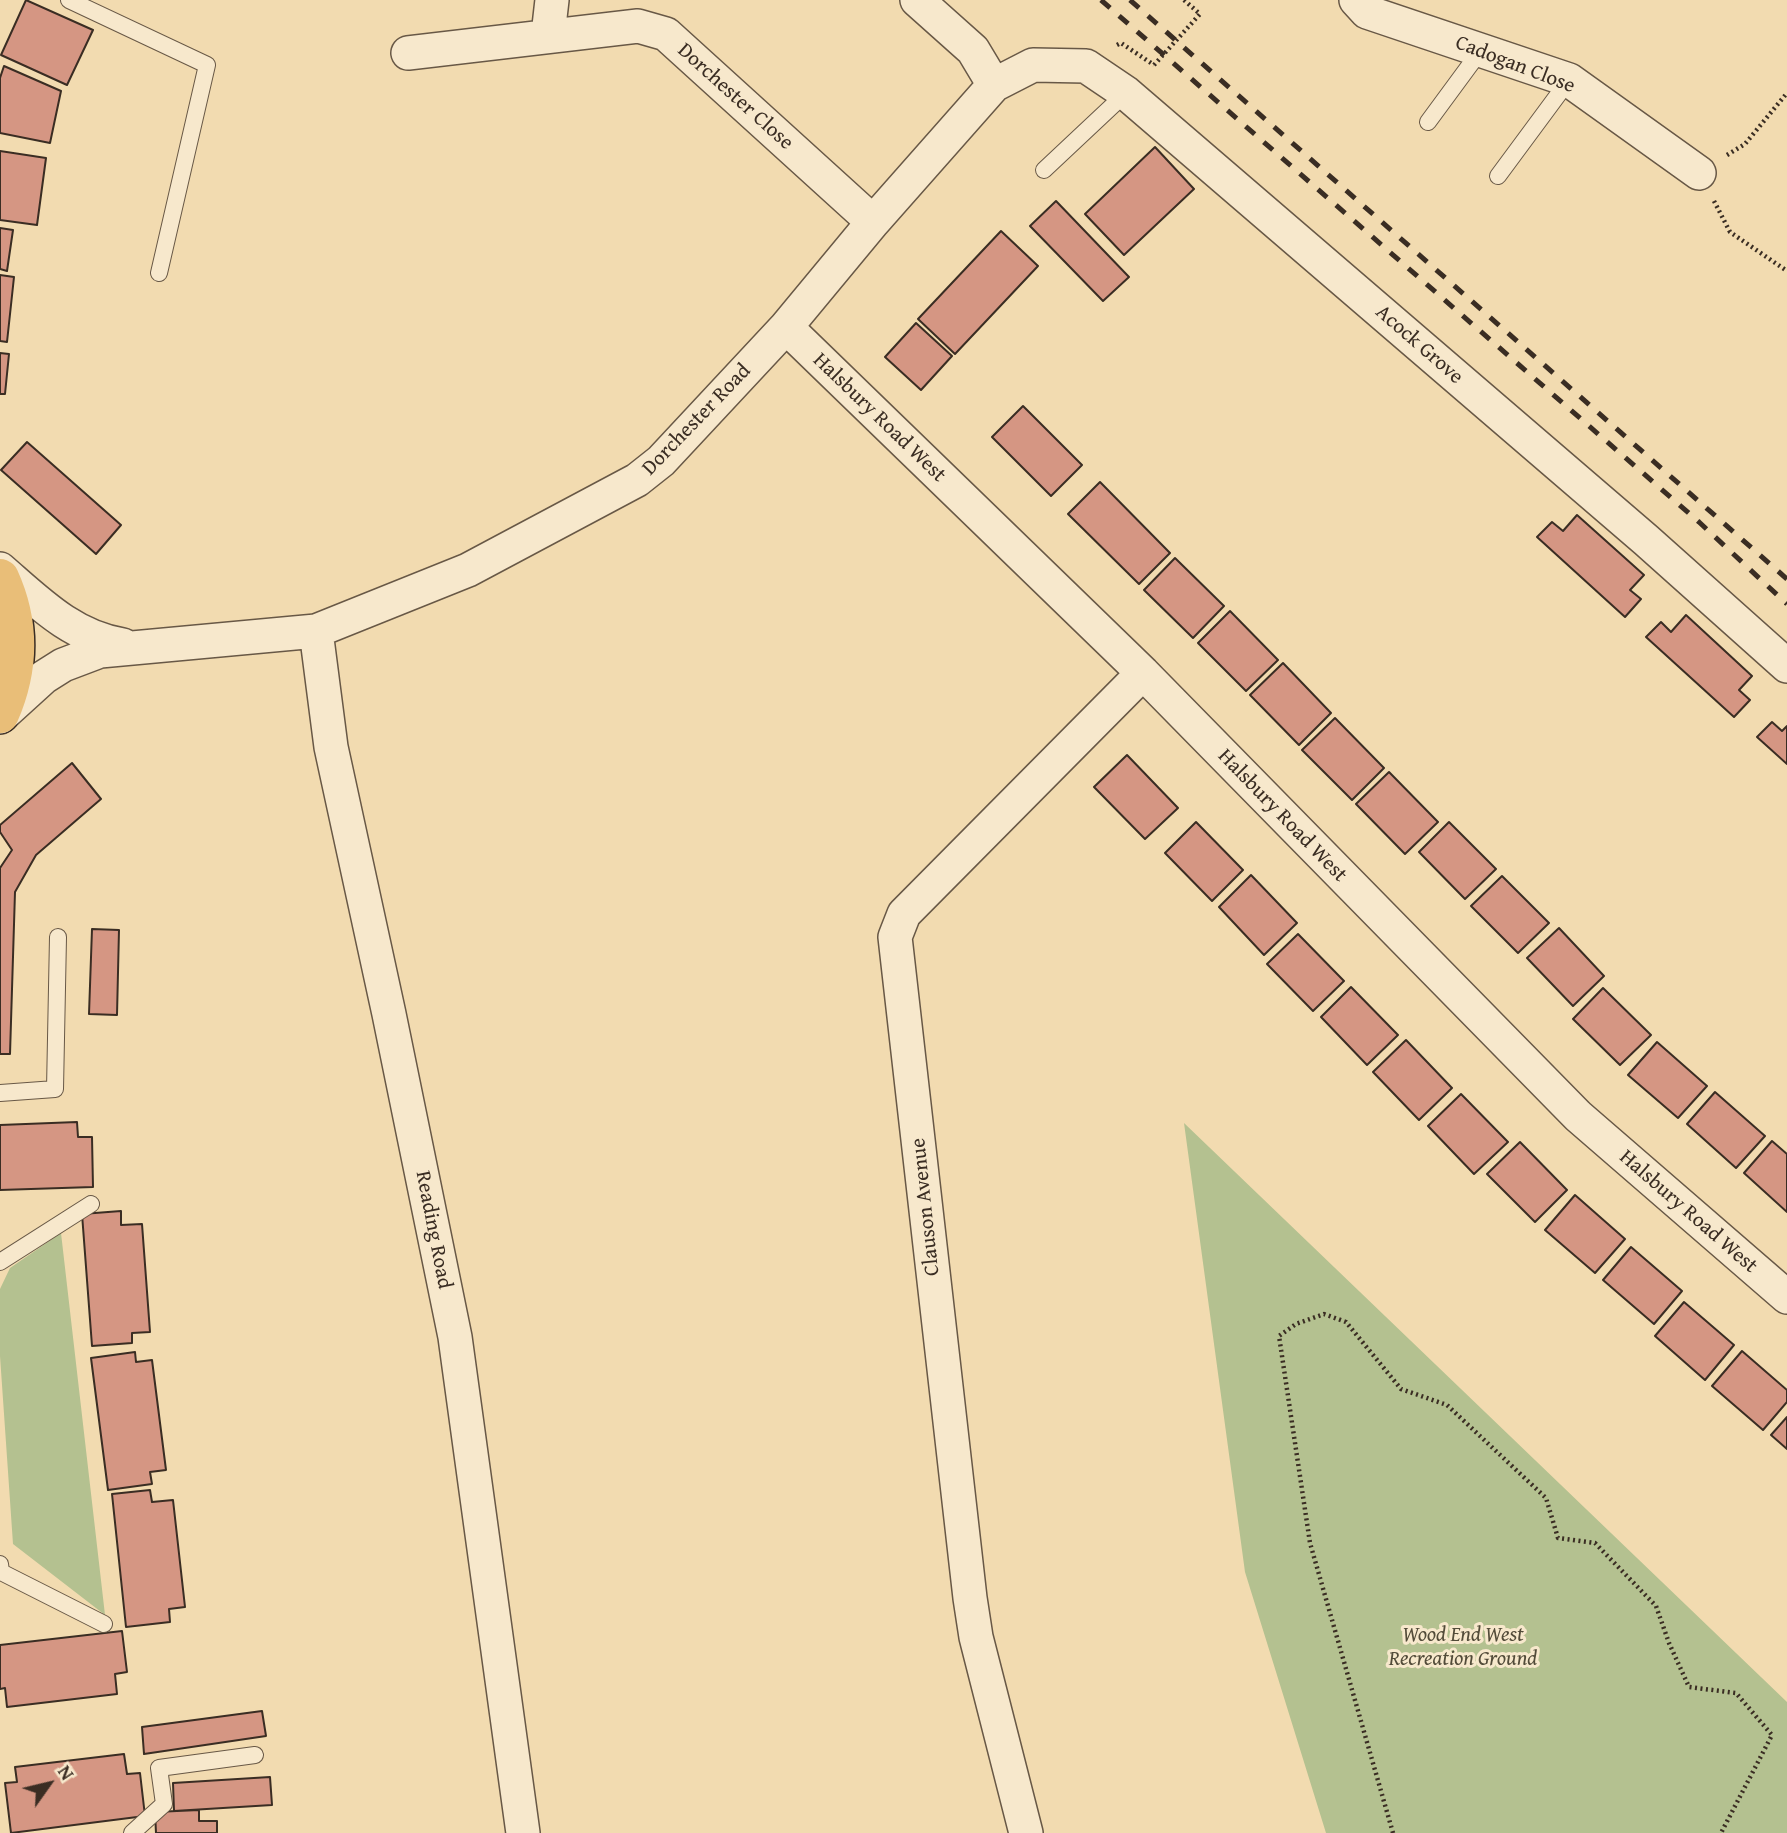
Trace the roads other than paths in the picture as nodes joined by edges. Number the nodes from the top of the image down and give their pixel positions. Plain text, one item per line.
1 (69, 0) edge
2 (552, 0) edge
3 (917, 0) edge
4 (1356, 0) edge
5 (548, 35) junction
6 (1481, 50) junction
7 (408, 52) dead end
8 (1033, 65) joint
9 (1569, 80) junction
10 (994, 85) junction
11 (1126, 93) junction
12 (1428, 122) dead end
13 (1044, 170) dead end
14 (1699, 173) road end
15 (1498, 176) dead end
16 (873, 222) junction
17 (159, 272) dead end
18 (786, 327) junction
19 (0, 569) edge
20 (0, 578) edge
21 (316, 631) junction
22 (139, 647) junction
23 (1787, 666) edge
24 (1143, 673) junction
25 (0, 716) edge
26 (58, 937) dead end
27 (0, 1093) edge
28 (91, 1204) dead end
29 (0, 1262) edge
30 (1787, 1297) edge
31 (0, 1563) edge
32 (104, 1624) dead end
33 (255, 1755) dead end
34 (131, 1833) edge
35 (523, 1833) edge
36 (1026, 1833) edge

1 - 17 lane
2 - 5 street
3 - 10 street
4 - 6 street, Cadogan Close
5 - 7 street, Dorchester Close
5 - 16 street, Dorchester Close
6 - 9 street, Cadogan Close
6 - 12 lane
8 - 10 street, Dorchester Road
8 - 11 street, Acock Grove
9 - 14 street, Cadogan Close
9 - 15 lane
10 - 16 street, Dorchester Road
11 - 13 lane
11 - 23 street, Acock Grove
16 - 18 street, Dorchester Road
18 - 21 street, Dorchester Road
18 - 24 street, Halsbury Road West
19 - 22 street, Dorchester Road
20 - 25 main road
21 - 22 street, Dorchester Road
21 - 35 street, Reading Road
22 - 25 street, Dorchester Road
24 - 30 street, Halsbury Road West
24 - 36 street, Clauson Avenue
26 - 27 lane
28 - 29 lane
31 - 32 lane
33 - 34 lane

